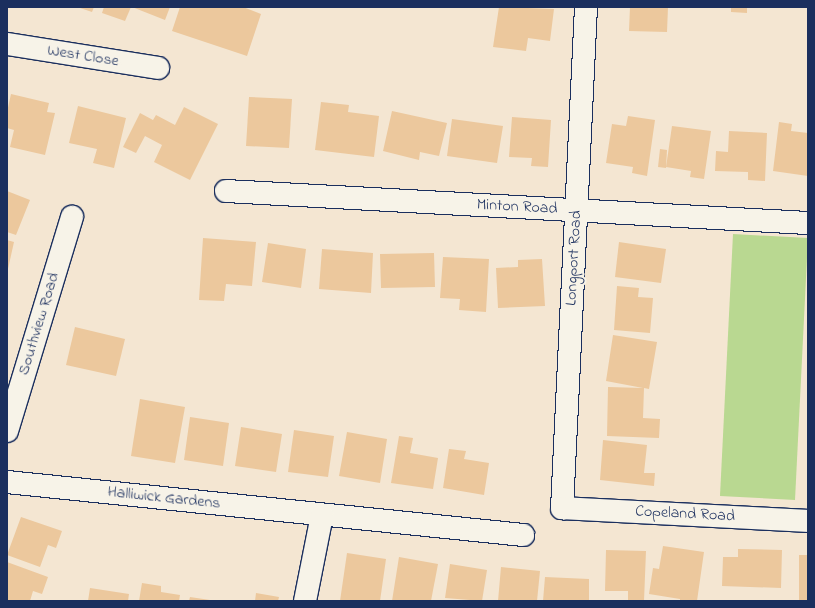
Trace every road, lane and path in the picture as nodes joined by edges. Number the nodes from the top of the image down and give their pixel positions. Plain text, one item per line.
1 (586, 7) edge
2 (7, 44) edge
3 (158, 68) dead end
4 (226, 191) dead end
5 (576, 210) junction
6 (72, 218) dead end
7 (808, 223) edge
8 (7, 431) edge
9 (7, 482) edge
10 (562, 508) joint
11 (322, 516) junction
12 (808, 521) edge
13 (523, 535) dead end
14 (305, 601) edge

1 - 5 street, Longport Road
2 - 3 street, West Close
4 - 5 street, Minton Road
5 - 7 street, Minton Road
5 - 10 street, Longport Road
6 - 8 street, Southview Road
9 - 11 street, Halliwick Gardens
10 - 12 street, Copeland Road
11 - 13 street, Halliwick Gardens
11 - 14 street

